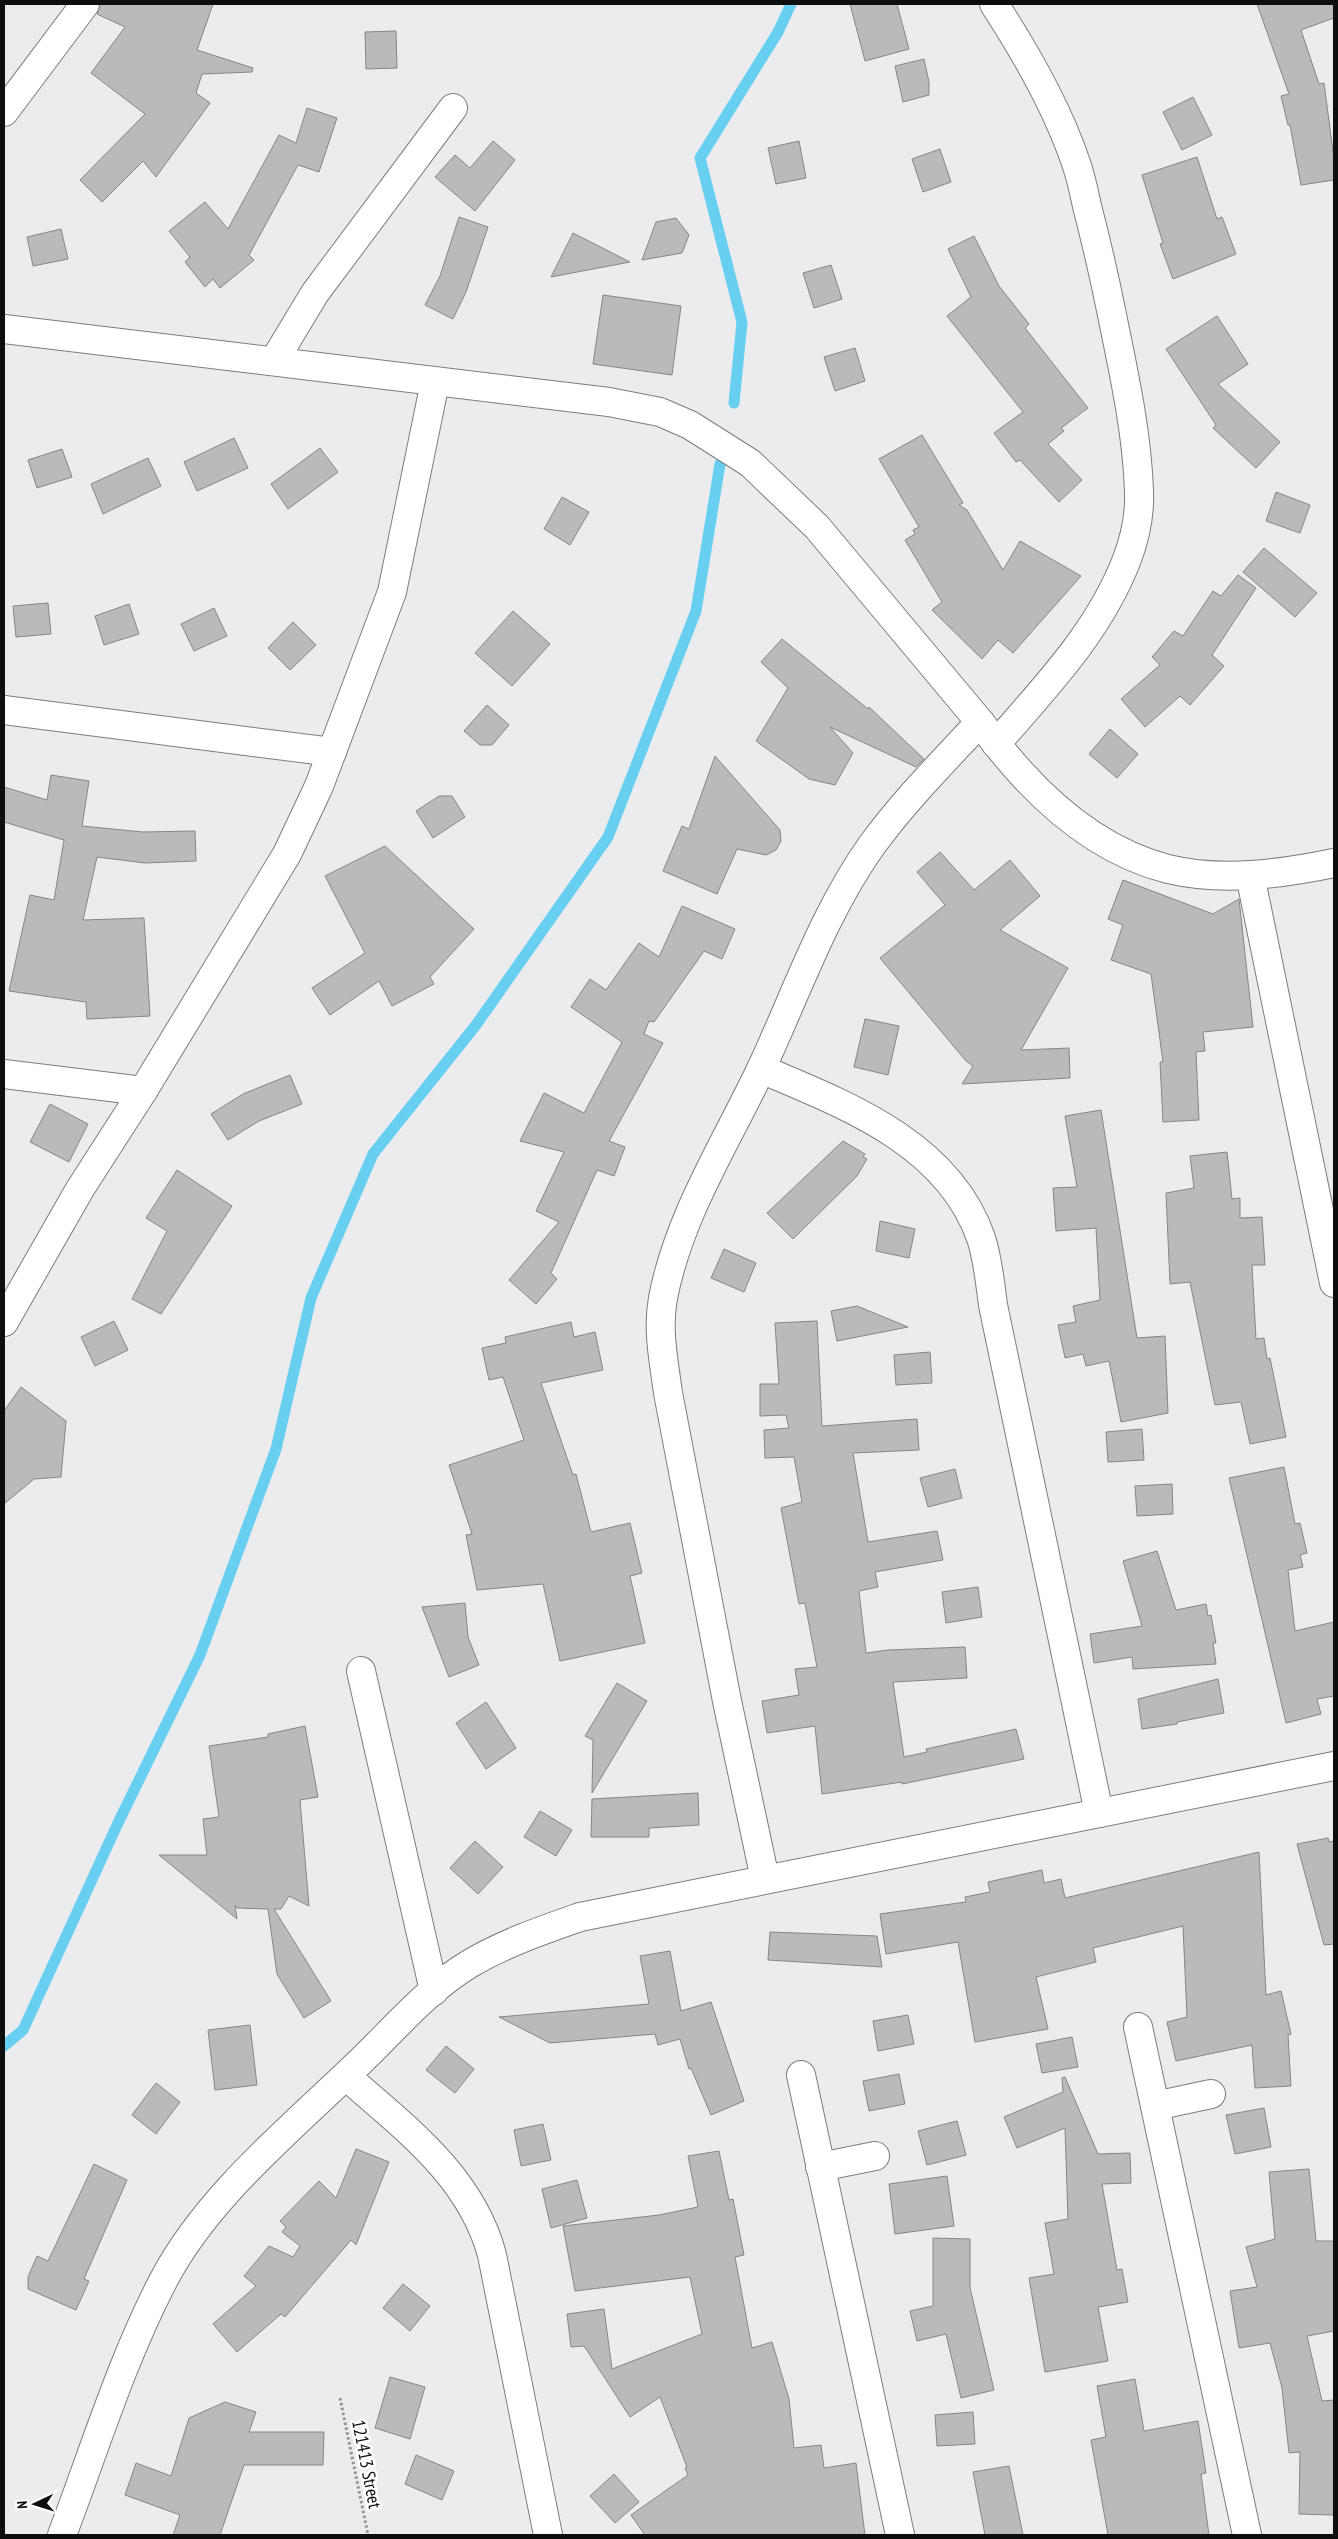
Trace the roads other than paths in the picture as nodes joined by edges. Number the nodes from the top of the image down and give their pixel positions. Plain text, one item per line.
1 (85, 4) edge
2 (994, 4) edge
3 (453, 108) dead end
4 (4, 112) edge
5 (4, 329) edge
6 (274, 361) junction
7 (435, 382) junction
8 (4, 710) edge
9 (980, 722) junction
10 (996, 744) junction
11 (332, 752) junction
12 (1334, 863) edge
13 (1250, 875) junction
14 (761, 1069) junction
15 (4, 1074) edge
16 (143, 1091) junction
17 (1334, 1283) edge
18 (4, 1322) edge
19 (361, 1671) dead end
20 (1334, 1766) edge
21 (1099, 1813) junction
22 (764, 1879) junction
23 (434, 1991) junction
24 (1138, 2028) dead end
25 (801, 2075) dead end
26 (346, 2076) junction
27 (1211, 2094) dead end
28 (1155, 2106) junction
29 (875, 2156) dead end
30 (820, 2167) junction
31 (62, 2535) edge
32 (548, 2535) edge
33 (900, 2535) edge
34 (1247, 2535) edge

1 - 4 street
2 - 10 street
3 - 6 street
5 - 6 street
6 - 7 street
7 - 9 street
7 - 11 street
8 - 11 street
9 - 10 street
9 - 14 street
10 - 13 street
11 - 16 street
12 - 13 street
13 - 17 street
14 - 21 street
14 - 22 street
15 - 16 street
16 - 18 street
19 - 23 street
20 - 21 street
21 - 22 street
22 - 23 street
23 - 26 street
24 - 28 street
25 - 30 street
26 - 31 street
26 - 32 street
27 - 28 street
28 - 34 street
29 - 30 street
30 - 33 street

